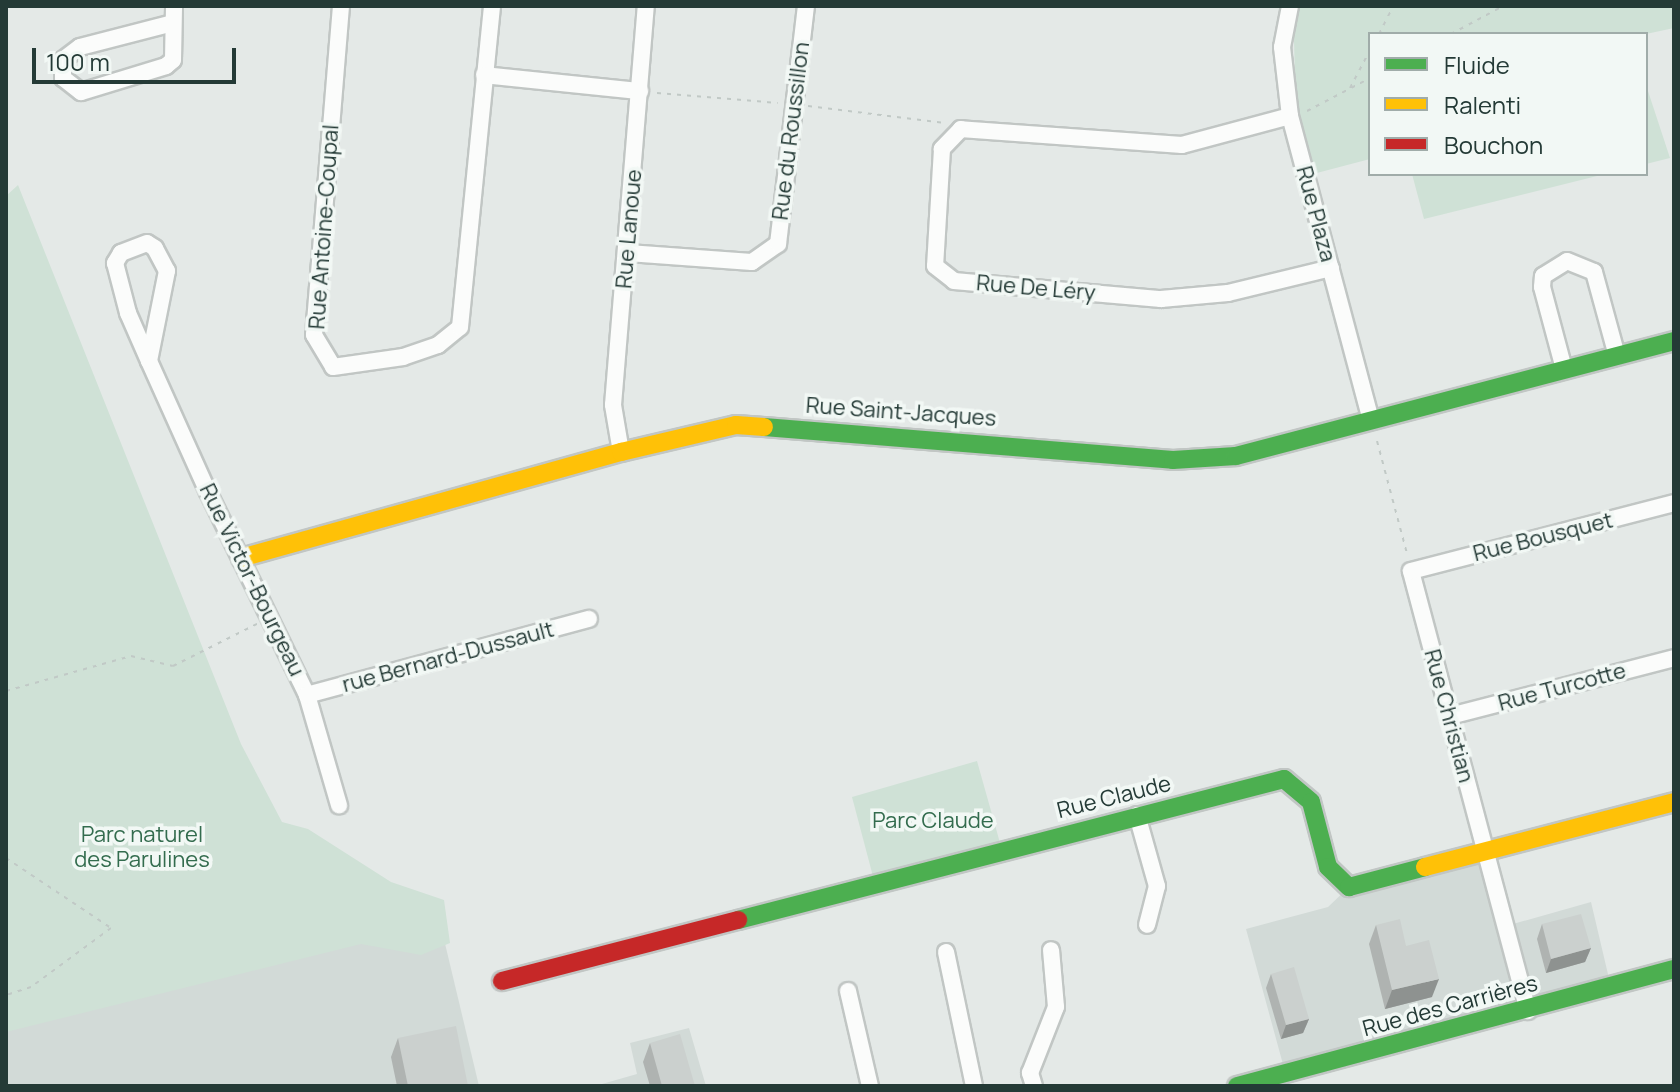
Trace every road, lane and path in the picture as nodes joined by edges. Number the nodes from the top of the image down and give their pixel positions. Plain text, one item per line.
1 (341, 6) edge
2 (492, 6) edge
3 (646, 6) edge
4 (806, 6) edge
5 (1290, 6) edge
6 (1393, 6) edge
7 (1503, 6) edge
8 (174, 14) edge
9 (1380, 32) edge
10 (1455, 32) edge
11 (1368, 54) edge
12 (484, 75) junction
13 (1368, 79) edge
14 (1350, 90) junction
15 (640, 91) junction
16 (1290, 116) junction
17 (628, 253) junction
18 (1331, 268) junction
19 (1674, 341) edge
20 (1617, 356) junction
21 (149, 361) junction
22 (1564, 369) junction
23 (1371, 420) junction
24 (621, 452) junction
25 (1674, 503) edge
26 (241, 558) junction
27 (1411, 571) junction
28 (270, 616) junction
29 (589, 619) dead end
30 (1674, 658) edge
31 (6, 691) edge
32 (307, 695) junction
33 (1450, 716) junction
34 (1674, 802) edge
35 (339, 805) dead end
36 (1137, 815) junction
37 (1486, 853) junction
38 (6, 858) edge
39 (1147, 925) dead end
40 (1051, 950) dead end
41 (946, 952) dead end
42 (1674, 969) edge
43 (502, 981) dead end
44 (848, 991) dead end
45 (6, 995) edge
46 (1528, 1011) junction
47 (870, 1086) edge
48 (974, 1086) edge
49 (1034, 1086) edge
50 (1237, 1086) edge

1 - 12 street, Rue Antoine-Coupal
2 - 12 street, Rue Antoine-Coupal
3 - 15 street, Rue Lanoue
4 - 17 street, Rue du Roussillon
5 - 16 street, Rue Plaza
6 - 9 path
7 - 10 path
8 - 8 street
11 - 14 path
12 - 15 street
13 - 14 path
14 - 16 path
15 - 17 street, Rue Lanoue
16 - 18 street, Rue Plaza
16 - 18 street, Rue De Léry
17 - 24 street, Rue Lanoue
18 - 23 street, Rue Plaza
19 - 20 street, Rue Saint-Jacques
20 - 22 street, Rue Saint-Jacques
20 - 22 street
21 - 21 street, Rue Victor-Bourgeau
21 - 26 street, Rue Victor-Bourgeau
22 - 23 street, Rue Saint-Jacques
23 - 24 street, Rue Saint-Jacques
23 - 27 path
24 - 26 street, Rue Saint-Jacques
25 - 27 street, Rue Bousquet
26 - 28 street, Rue Victor-Bourgeau
27 - 33 street, Rue Christian
28 - 31 path
28 - 32 street, Rue Victor-Bourgeau
29 - 32 street, rue Bernard-Dussault
30 - 33 street, Rue Turcotte
32 - 35 street, Rue Victor-Bourgeau
33 - 37 street, Rue Christian
34 - 37 street, Rue Claude
36 - 37 street, Rue Claude
36 - 39 street
36 - 43 street, Rue Claude
37 - 46 street, Rue Christian
38 - 45 path
40 - 49 street
41 - 48 street
42 - 46 street, Rue des Carrières
44 - 47 street
46 - 50 street, Rue des Carrières

